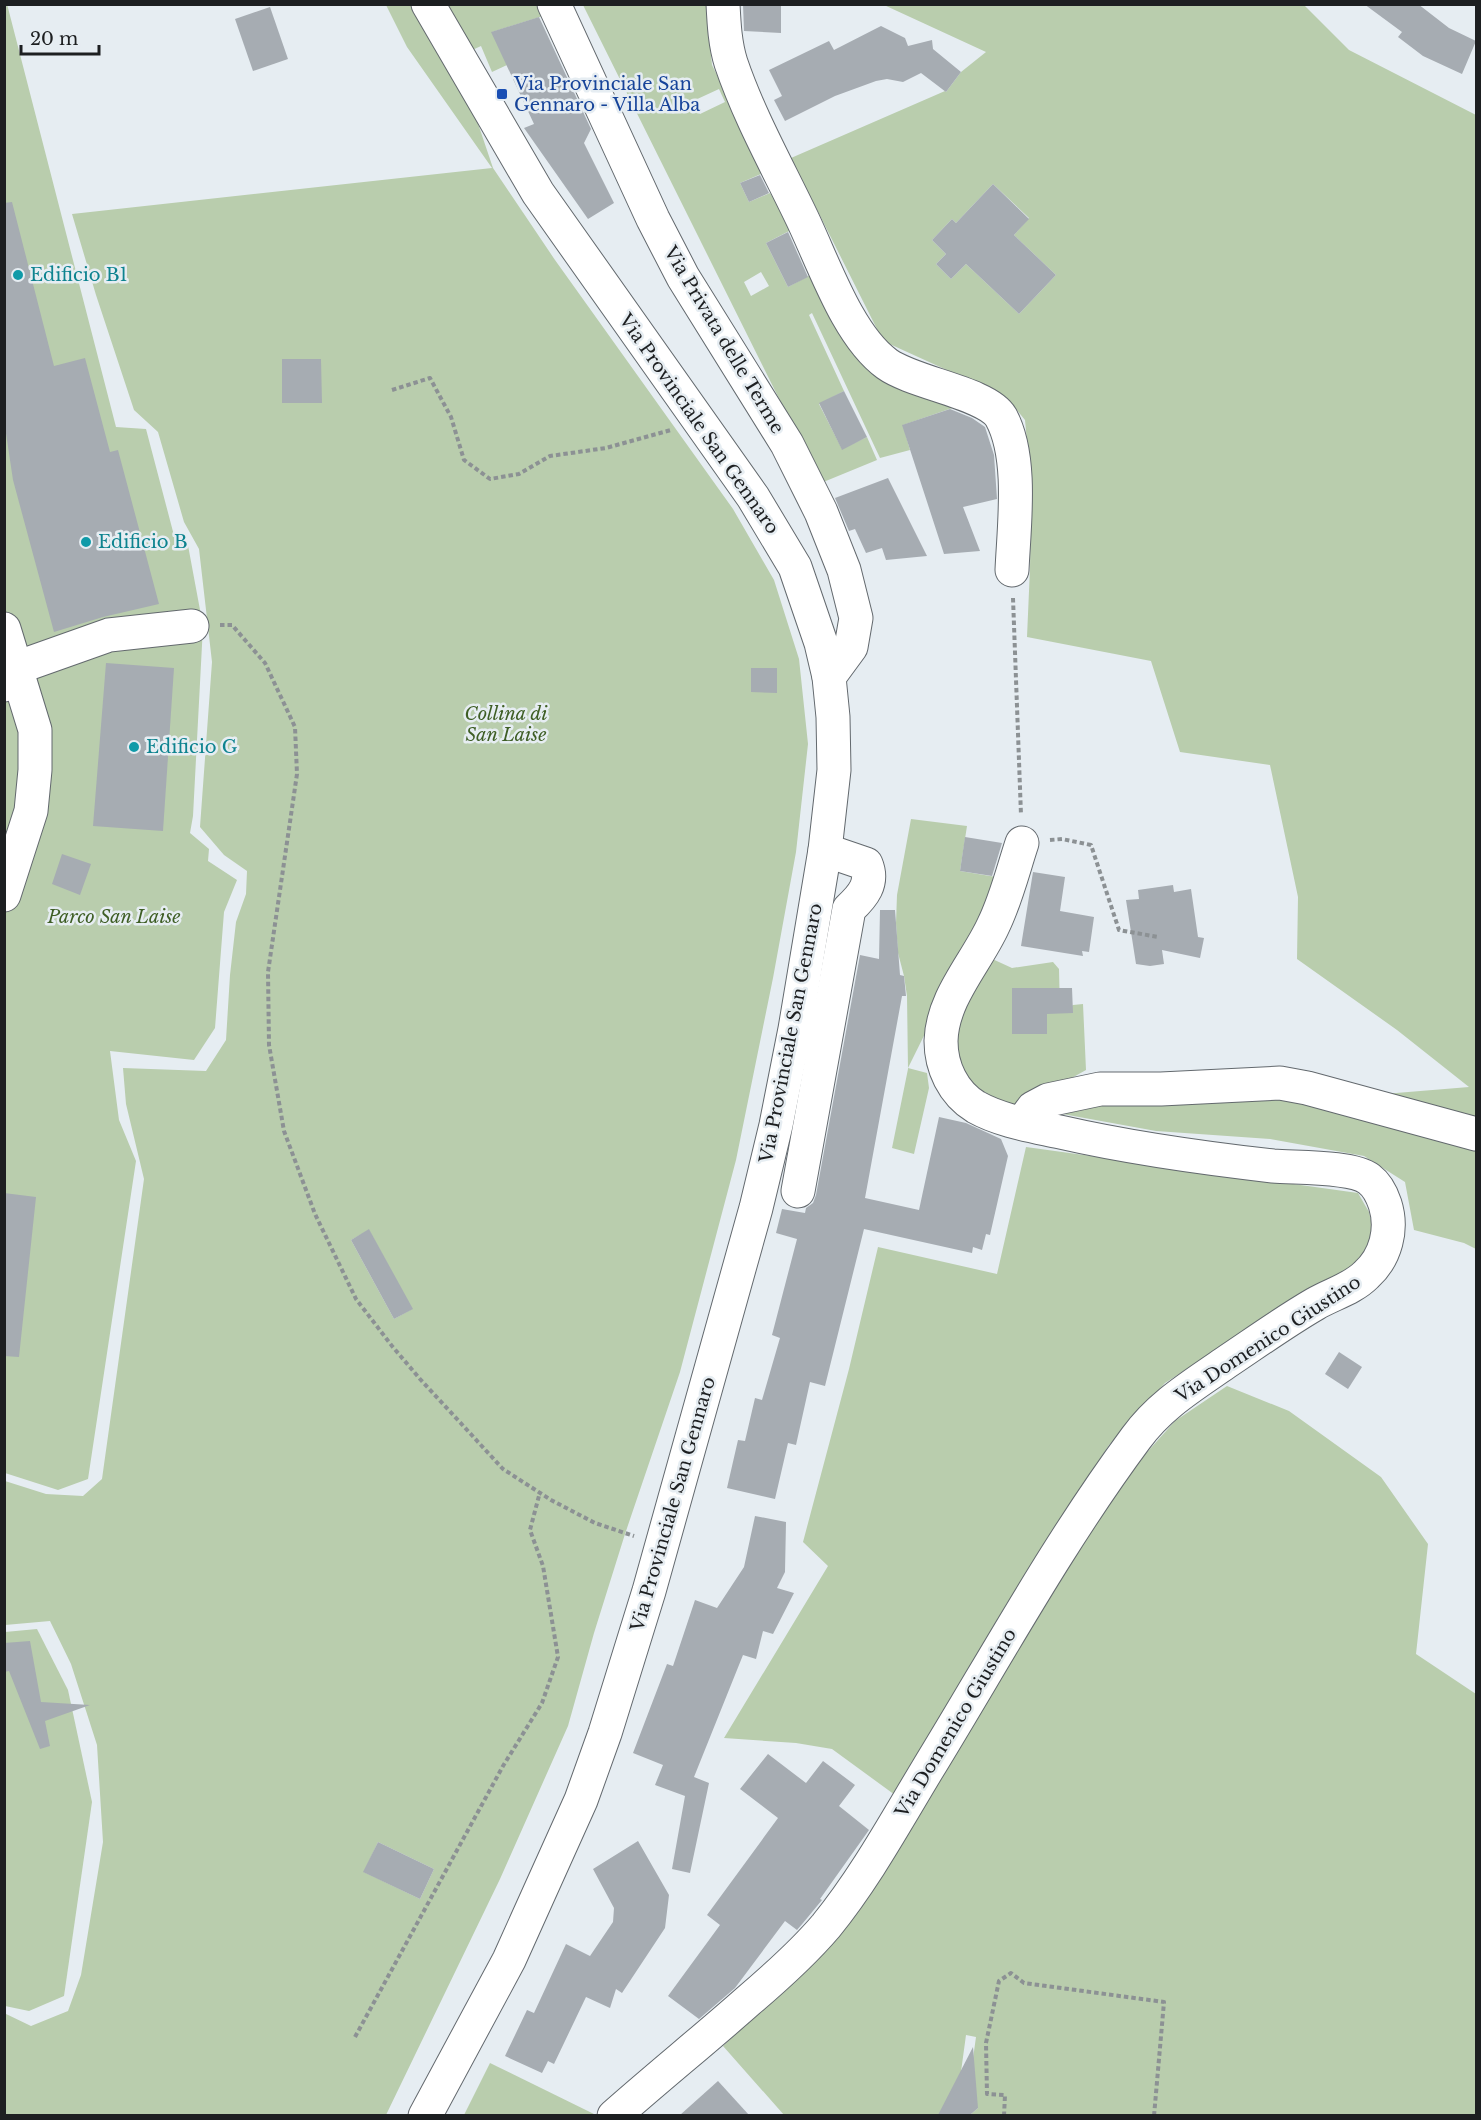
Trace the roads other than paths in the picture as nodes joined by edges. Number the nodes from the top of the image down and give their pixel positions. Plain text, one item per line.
1 (428, 4) edge
2 (554, 4) edge
3 (723, 4) edge
4 (1012, 570) road end
5 (192, 626) road end
6 (4, 629) edge
7 (10, 677) edge
8 (829, 677) junction
9 (1022, 843) road end
10 (825, 850) junction
11 (4, 895) edge
12 (1022, 1123) junction
13 (1476, 1134) edge
14 (798, 1191) dead end
15 (425, 2115) edge
16 (614, 2115) edge

1 - 8 main road, Via Provinciale San Gennaro
2 - 8 main road, Via Privata delle Terme
3 - 4 main road
5 - 7 main road
6 - 7 main road
7 - 11 main road
8 - 10 main road, Via Provinciale San Gennaro
9 - 12 main road, Via Domenico Giustino
10 - 14 main road
10 - 15 main road, Via Provinciale San Gennaro
12 - 13 main road
12 - 16 main road, Via Domenico Giustino

